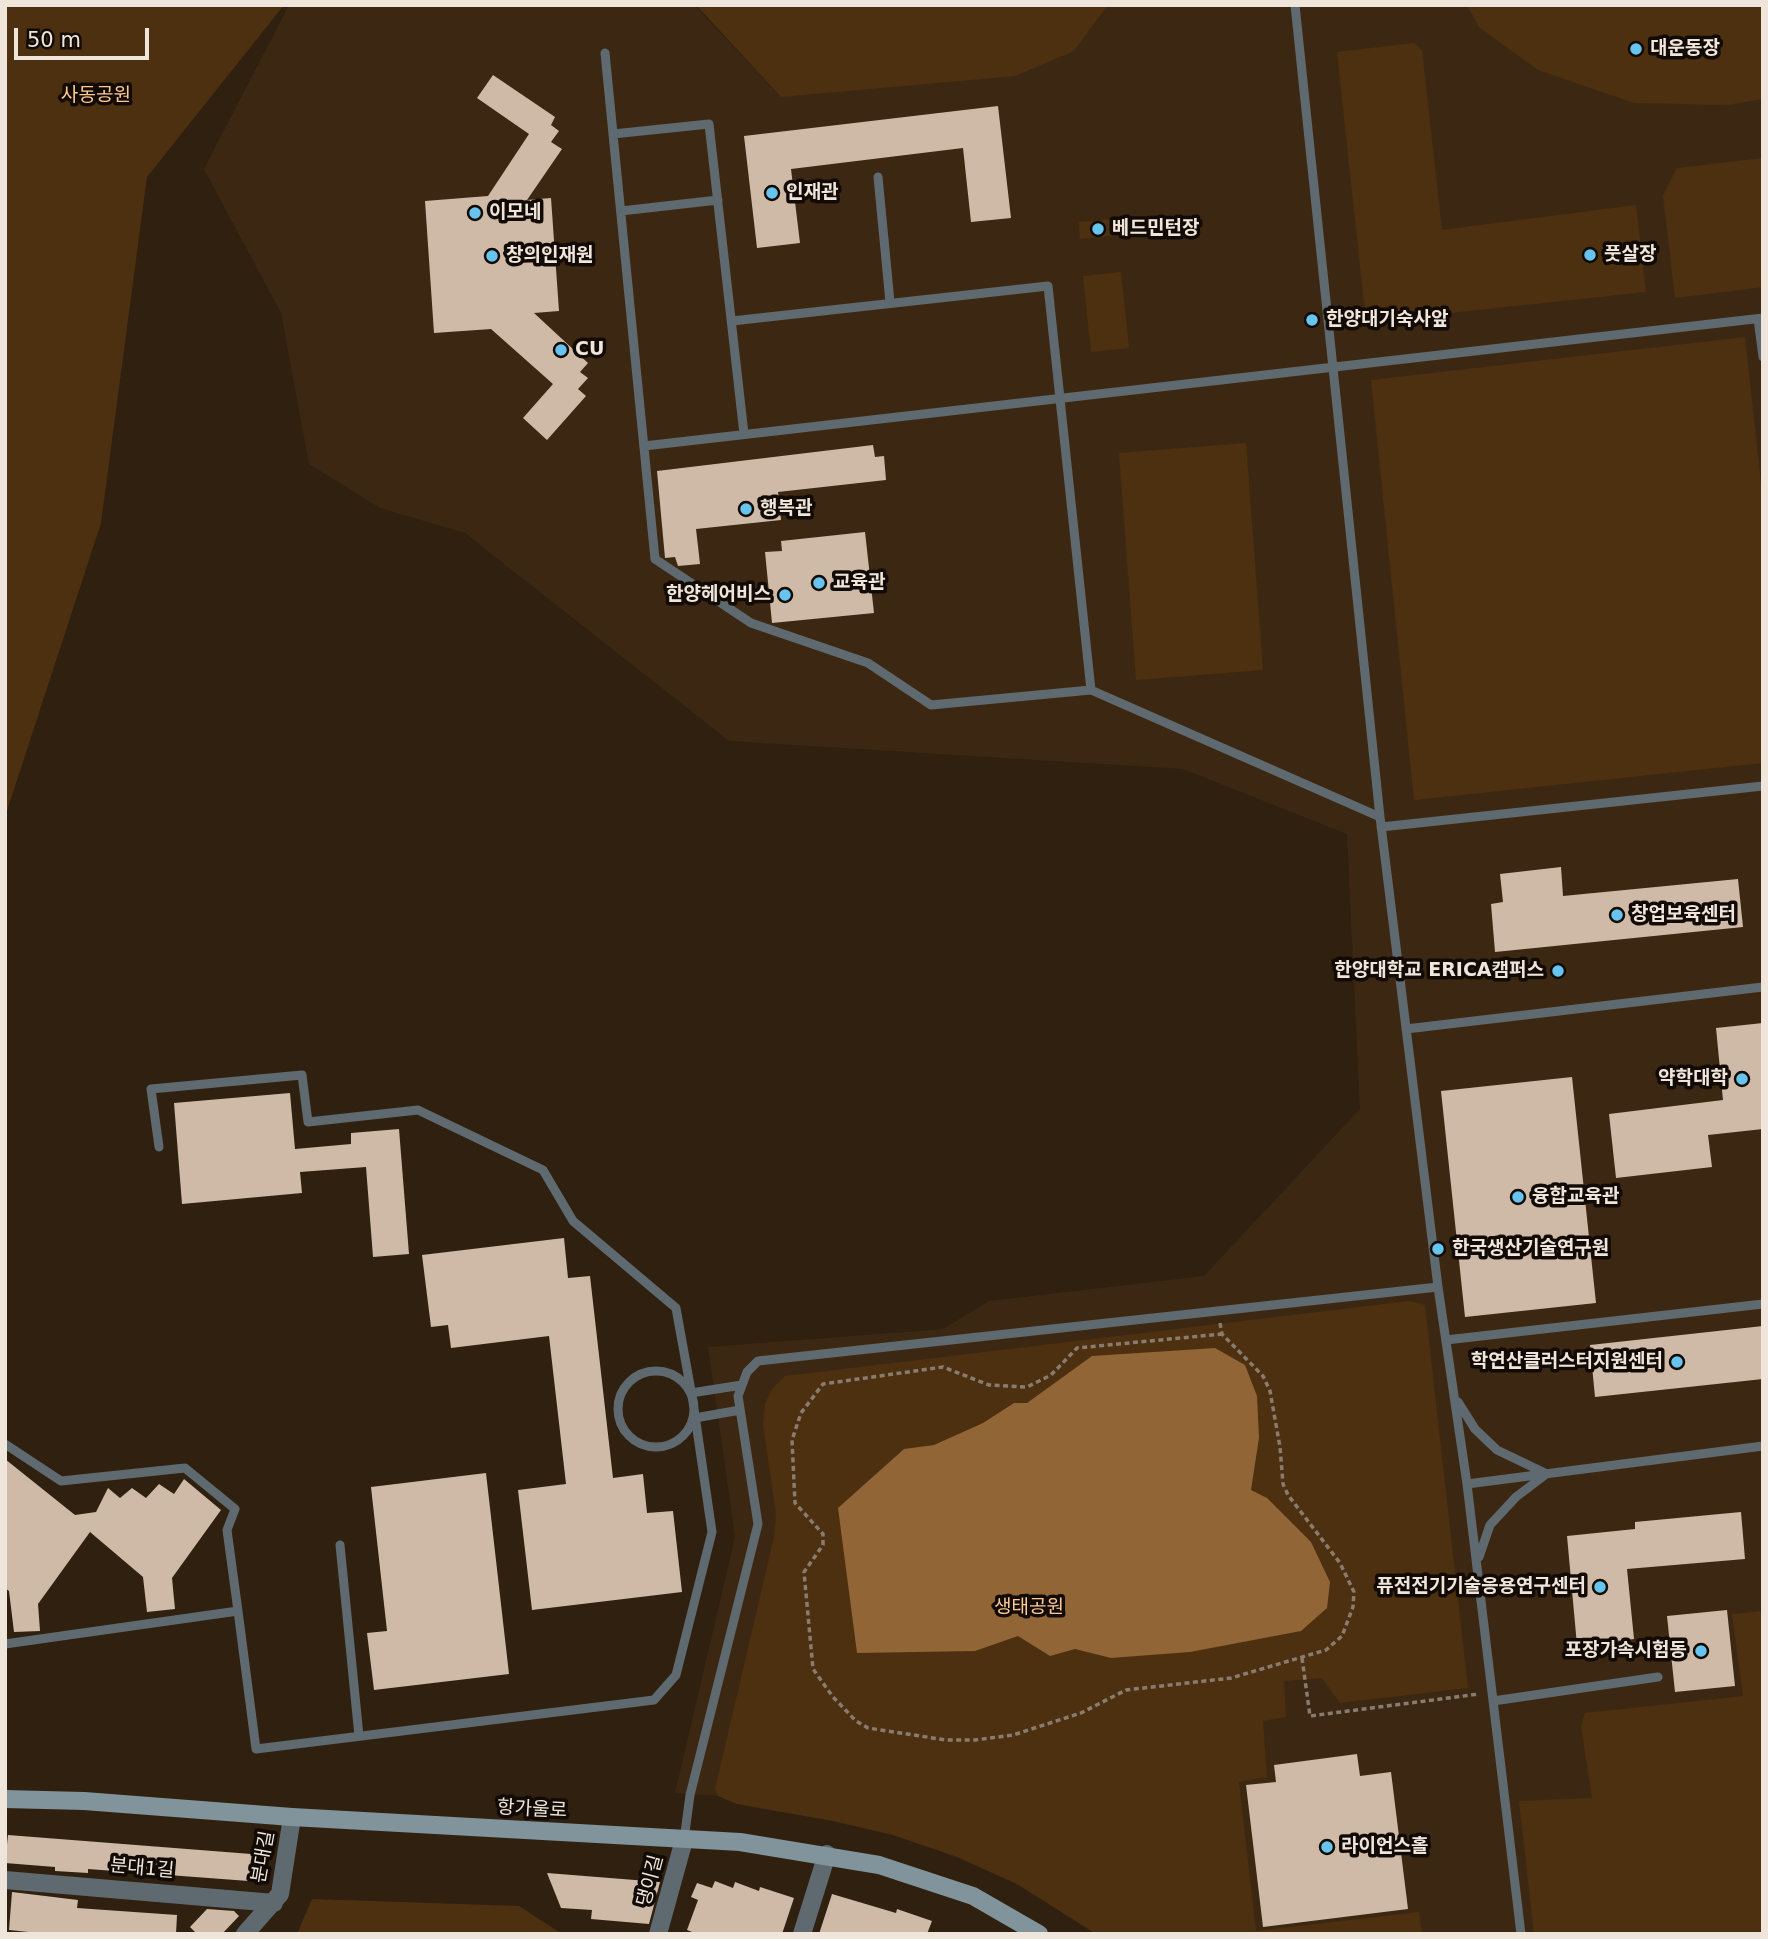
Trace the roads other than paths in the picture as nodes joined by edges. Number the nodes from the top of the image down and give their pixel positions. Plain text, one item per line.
1 (1295, 5) edge
2 (605, 53) dead end
3 (613, 134) junction
4 (878, 177) dead end
5 (718, 200) junction
6 (621, 211) junction
7 (890, 302) junction
8 (1761, 319) edge
9 (732, 321) junction
10 (1763, 357) edge
11 (1334, 367) junction
12 (1059, 398) junction
13 (744, 434) junction
14 (644, 446) junction
15 (1091, 691) junction
16 (1763, 786) edge
17 (1380, 817) junction
18 (1381, 827) junction
19 (1763, 987) edge
20 (1406, 1029) junction
21 (159, 1147) dead end
22 (1438, 1287) junction
23 (1763, 1304) edge
24 (1446, 1340) junction
25 (742, 1385) junction
26 (1454, 1396) junction
27 (692, 1397) junction
28 (740, 1409) junction
29 (695, 1418) junction
30 (5, 1444) edge
31 (1763, 1446) edge
32 (1546, 1474) junction
33 (1467, 1484) junction
34 (340, 1545) dead end
35 (1477, 1565) junction
36 (238, 1611) junction
37 (5, 1644) edge
38 (1658, 1677) dead end
39 (1493, 1696) junction
40 (359, 1736) junction
41 (5, 1799) edge
42 (292, 1817) junction
43 (684, 1840) junction
44 (827, 1854) junction
45 (5, 1880) edge
46 (274, 1903) junction
47 (245, 1934) edge
48 (658, 1934) edge
49 (802, 1934) edge
50 (1039, 1934) edge
51 (1521, 1934) edge

1 - 11 lane
2 - 3 lane
3 - 5 lane
3 - 6 lane
4 - 7 lane
5 - 6 lane
5 - 9 lane
6 - 14 lane
7 - 9 lane
7 - 12 lane
8 - 10 lane
8 - 11 lane
9 - 13 lane
11 - 12 lane
11 - 17 lane
12 - 13 lane
12 - 15 lane
13 - 14 lane
14 - 15 lane
15 - 17 lane
16 - 18 lane
17 - 18 lane
18 - 20 lane
19 - 20 lane
20 - 22 lane
21 - 27 lane
22 - 24 lane
22 - 25 lane
23 - 24 lane
24 - 26 lane
25 - 27 lane
25 - 28 lane
26 - 32 lane
26 - 33 lane
27 - 27 lane
27 - 29 lane
28 - 29 lane
28 - 43 lane
29 - 40 lane
30 - 36 lane
31 - 32 lane
32 - 33 lane
32 - 35 lane
33 - 35 lane
34 - 40 lane
35 - 39 lane
36 - 37 lane
36 - 40 lane
38 - 39 lane
39 - 51 lane
41 - 42 main road, 항가울로
42 - 43 main road, 항가울로
42 - 46 street, 분대길
43 - 44 main road, 항가울로
43 - 48 street, 댕이길
44 - 49 street
44 - 50 main road, 항가울로
45 - 46 street, 분대1길
46 - 47 street, 분대길

